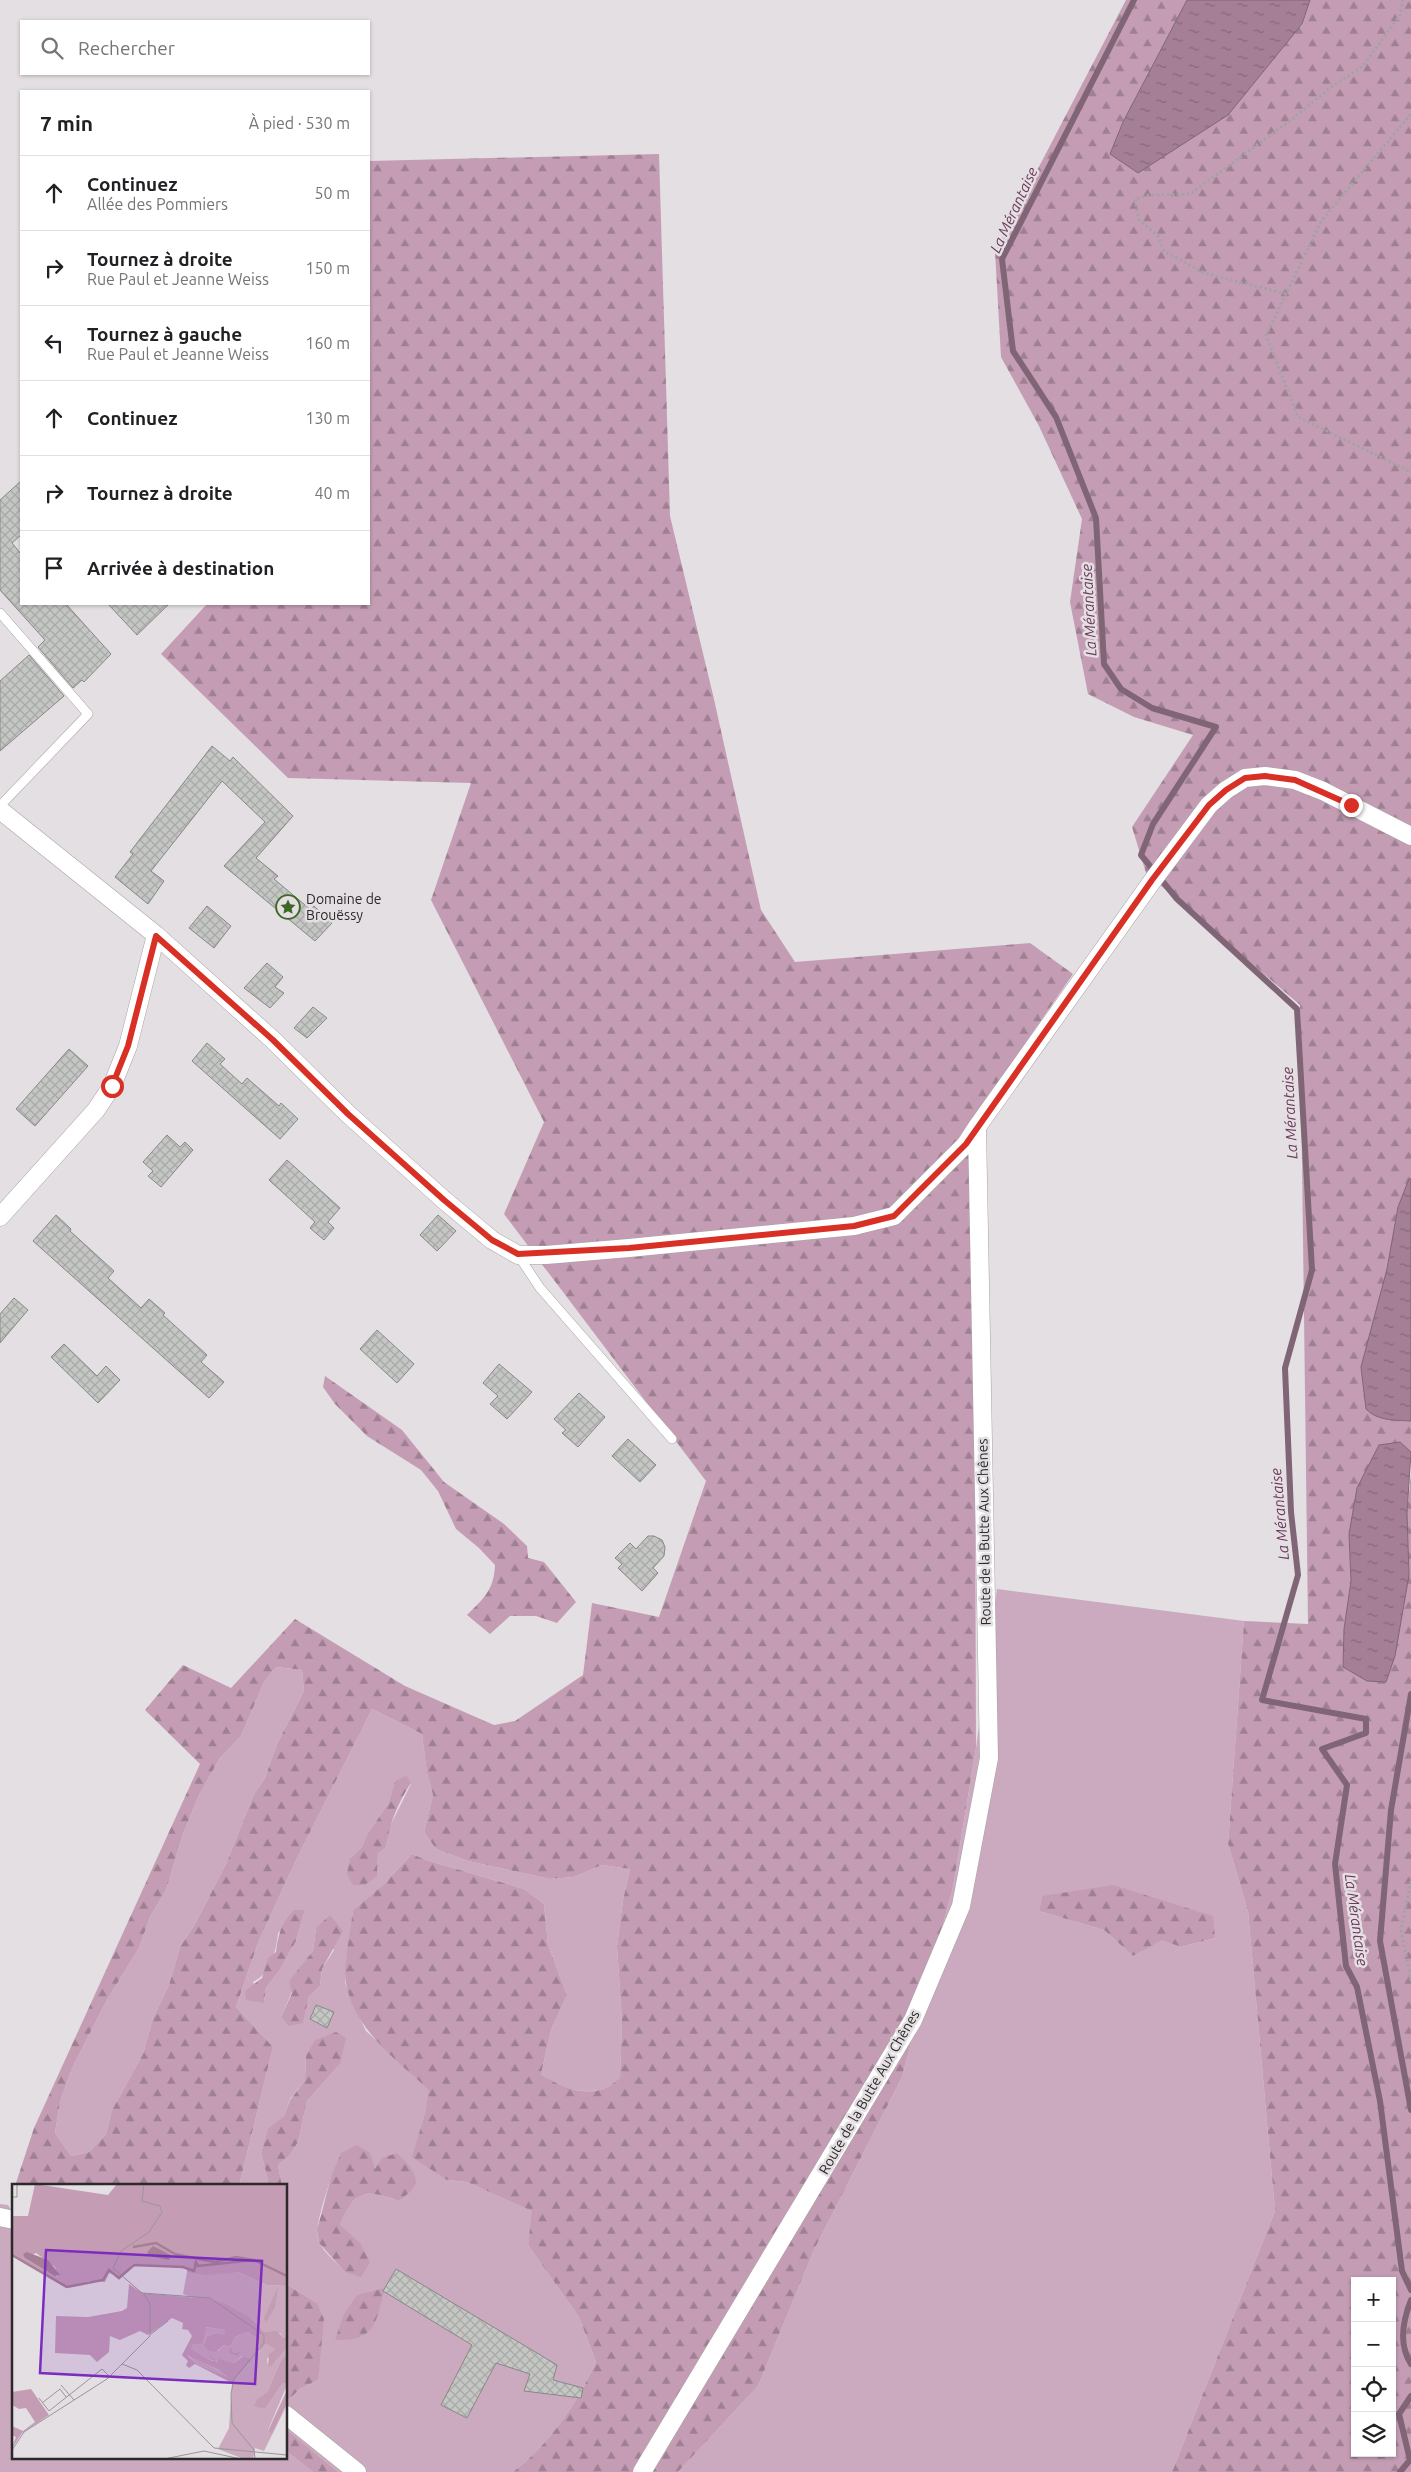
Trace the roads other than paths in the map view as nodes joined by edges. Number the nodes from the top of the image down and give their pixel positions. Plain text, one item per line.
1 (0, 613) edge
2 (0, 808) edge
3 (1411, 836) edge
4 (156, 936) junction
5 (977, 1126) junction
6 (0, 1218) edge
7 (518, 1254) junction
8 (672, 1438) dead end
9 (288, 2417) edge
10 (357, 2472) edge
11 (642, 2472) edge

1 - 2 lane
2 - 4 street
3 - 5 street
4 - 6 street
4 - 7 street
5 - 7 street
5 - 11 street, Route de la Butte Aux Chênes
7 - 8 lane
9 - 10 street

